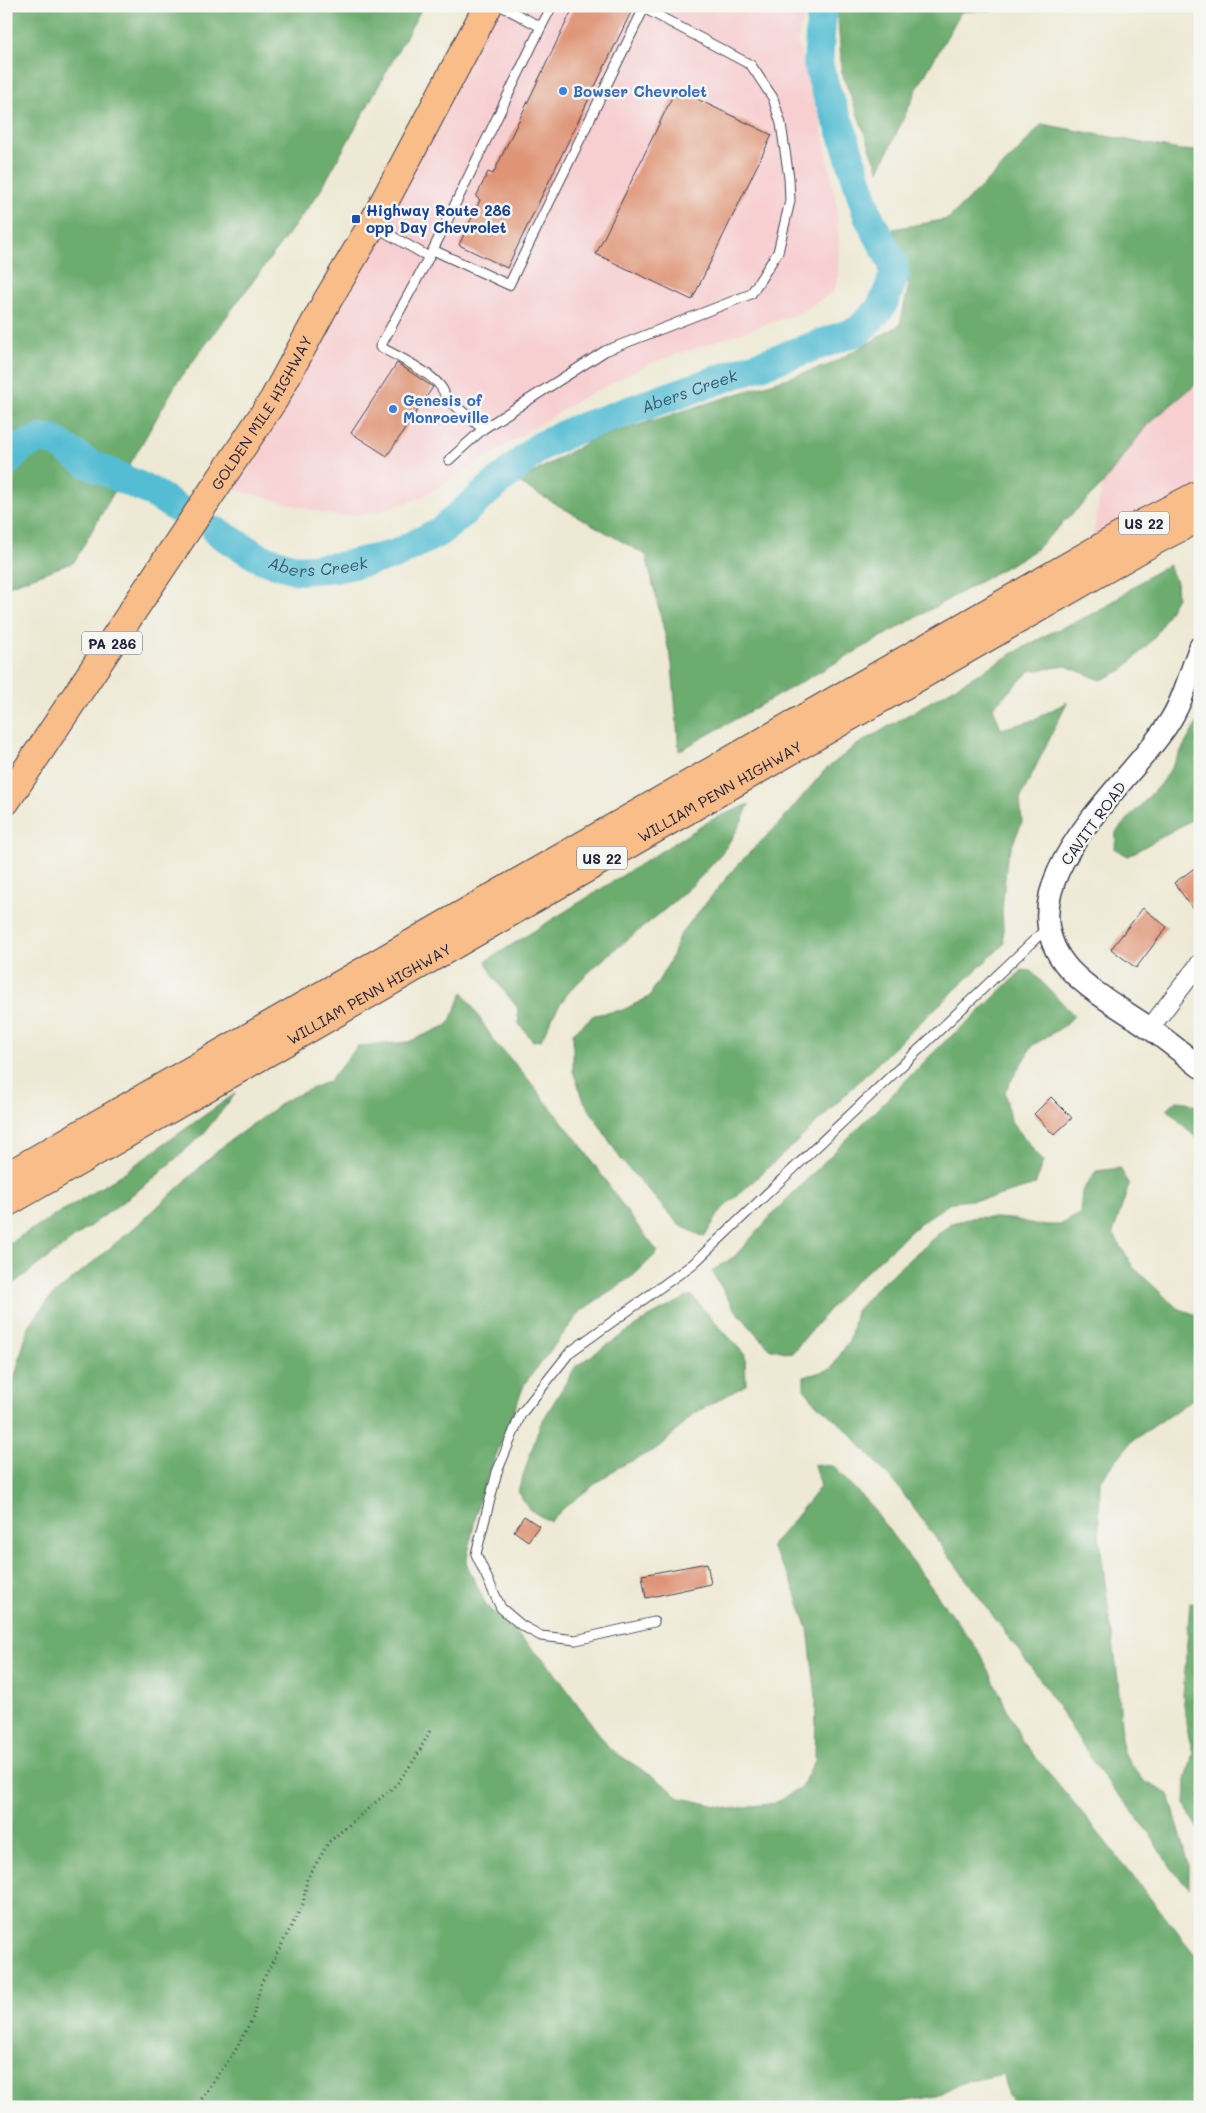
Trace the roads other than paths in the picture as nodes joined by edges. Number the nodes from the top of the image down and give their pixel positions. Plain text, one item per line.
1 (488, 6) edge
2 (500, 6) edge
3 (552, 6) edge
4 (642, 7) edge
5 (541, 27) junction
6 (372, 225) junction
7 (431, 253) junction
8 (483, 429) junction
9 (449, 460) dead end
10 (1200, 494) edge
11 (1200, 517) edge
12 (1200, 647) edge
13 (6, 801) edge
14 (1049, 926) junction
15 (1200, 963) edge
16 (1150, 1028) junction
17 (1200, 1066) edge
18 (6, 1177) edge
19 (6, 1203) edge
20 (654, 1622) dead end

1 - 6 main road, GOLDEN MILE HIGHWAY / PA 286
2 - 5 lane
3 - 5 lane
4 - 7 lane
4 - 8 lane
5 - 7 lane
6 - 7 lane
6 - 13 main road, GOLDEN MILE HIGHWAY / PA 286
7 - 8 lane
8 - 9 lane
10 - 18 main road, WILLIAM PENN HIGHWAY / US 22
11 - 19 main road, WILLIAM PENN HIGHWAY / US 22
12 - 14 street, CAVITT ROAD
14 - 16 street, CAVITT ROAD
14 - 20 lane
15 - 16 street
16 - 17 street, CAVITT ROAD

